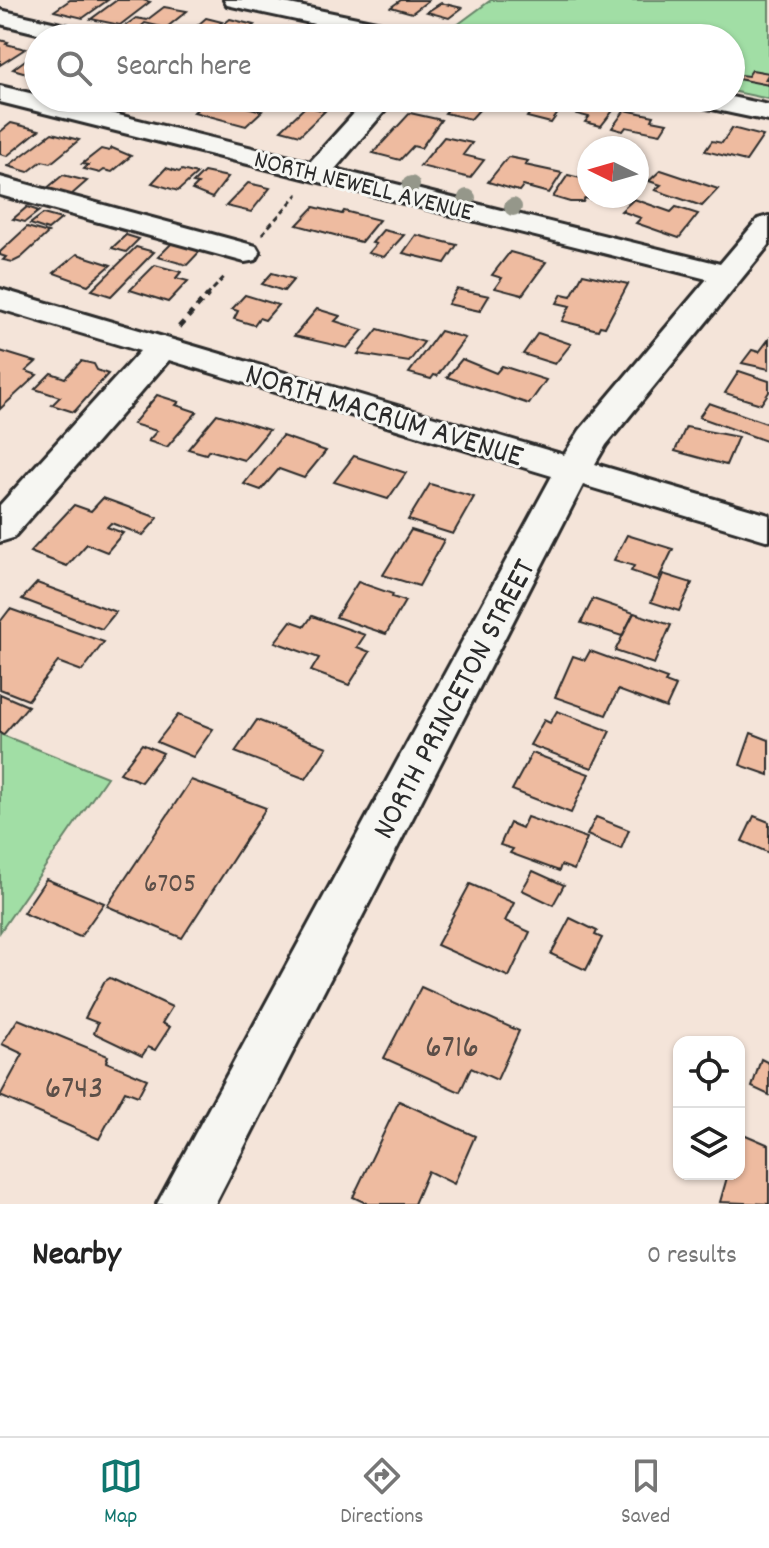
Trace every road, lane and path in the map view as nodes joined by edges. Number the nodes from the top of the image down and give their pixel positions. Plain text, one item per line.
1 (236, 0) edge
2 (291, 5) edge
3 (0, 17) edge
4 (30, 24) edge
5 (362, 24) edge
6 (0, 94) edge
7 (24, 100) edge
8 (745, 108) edge
9 (73, 112) edge
10 (370, 112) edge
11 (769, 113) edge
12 (317, 172) junction
13 (0, 186) edge
14 (769, 225) edge
15 (245, 253) dead end
16 (728, 275) junction
17 (0, 299) edge
18 (162, 347) junction
19 (573, 470) junction
20 (769, 528) edge
21 (0, 529) edge
22 (185, 1204) edge

1 - 2 street
2 - 5 street
3 - 4 street
6 - 7 street, NORTH NEWELL AVENUE
8 - 11 street
9 - 12 street, NORTH NEWELL AVENUE
10 - 12 street
12 - 16 street, NORTH NEWELL AVENUE
13 - 15 street
14 - 16 street, NORTH PRINCETON STREET
16 - 19 street, NORTH PRINCETON STREET
17 - 18 street, NORTH MACRUM AVENUE
18 - 19 street, NORTH MACRUM AVENUE
18 - 21 street
19 - 20 street, NORTH MACRUM AVENUE
19 - 22 street, NORTH PRINCETON STREET

